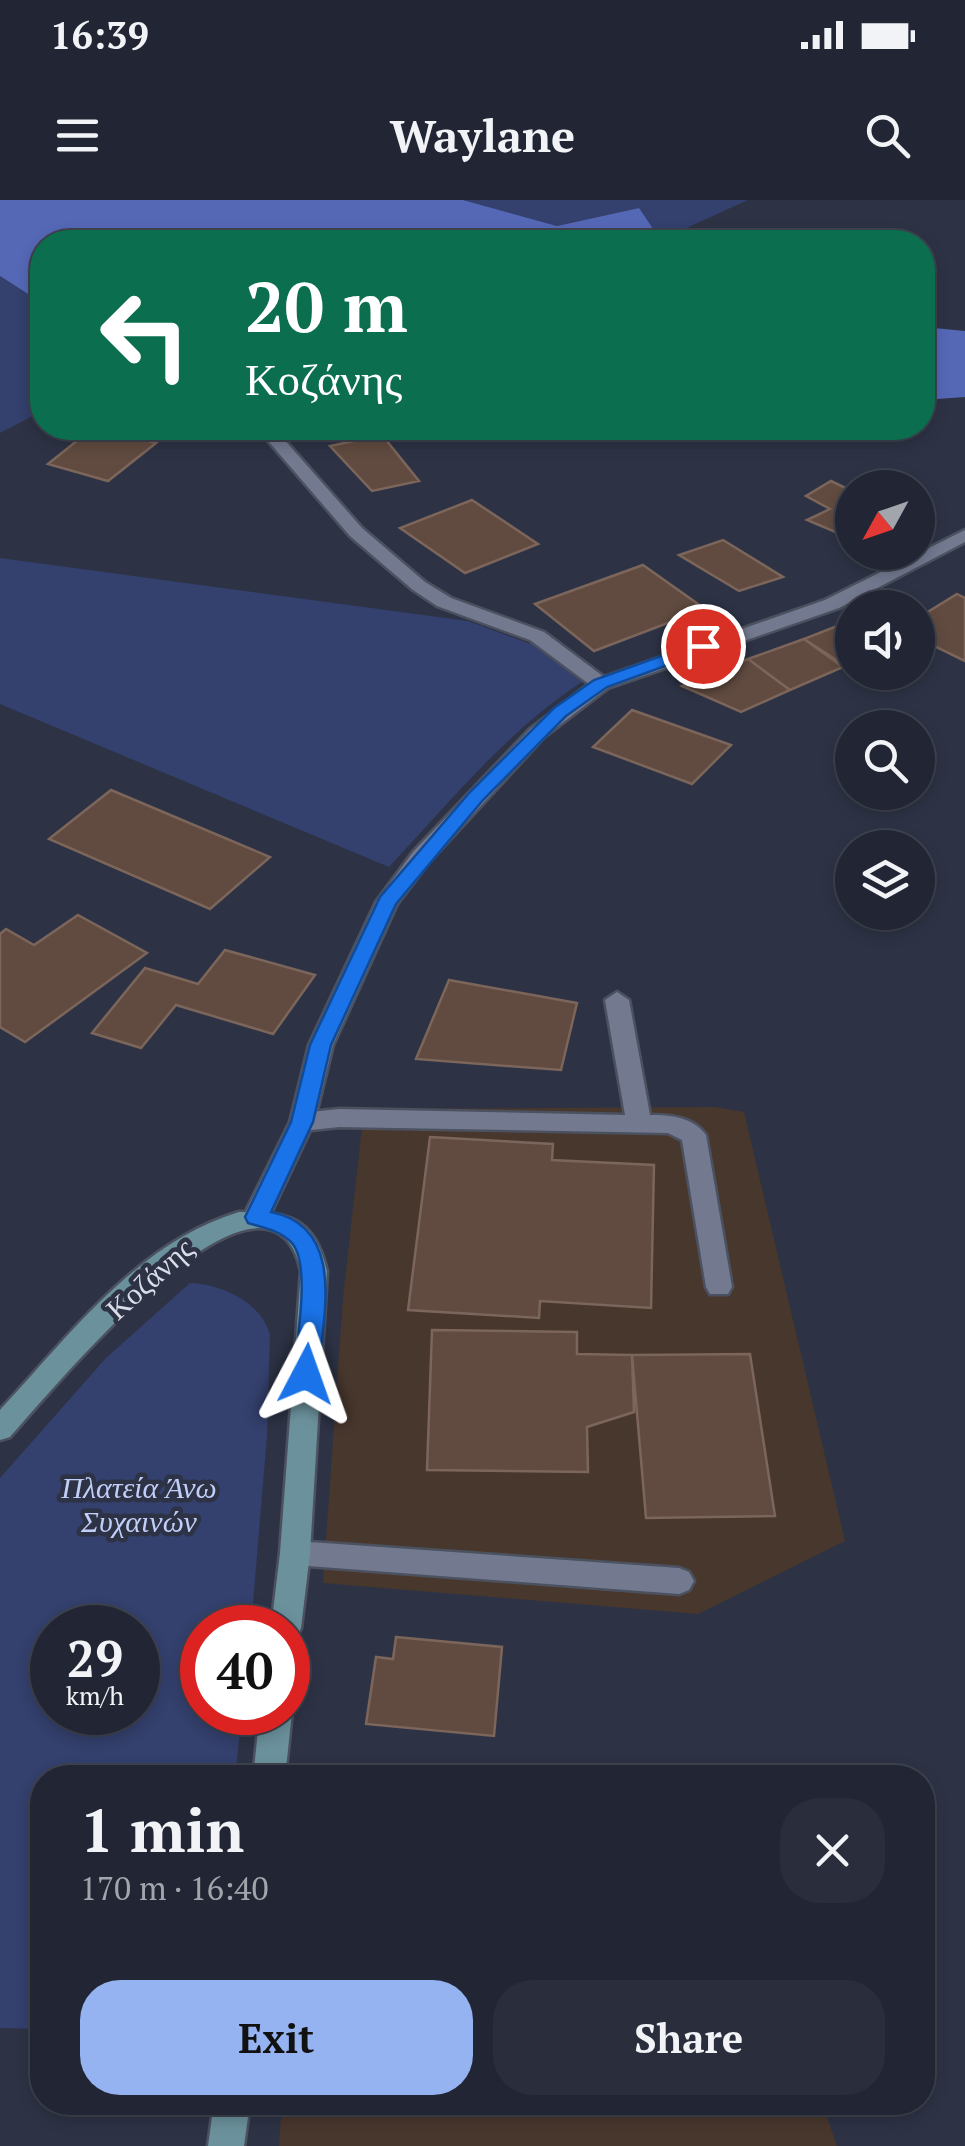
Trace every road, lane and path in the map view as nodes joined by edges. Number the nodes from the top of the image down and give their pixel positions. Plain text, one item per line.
1 (276, 440) edge
2 (965, 535) edge
3 (601, 684) junction
4 (617, 1000) dead end
5 (302, 1122) junction
6 (639, 1123) junction
7 (256, 1217) junction
8 (719, 1288) dead end
9 (0, 1429) edge
10 (295, 1553) junction
11 (680, 1581) dead end
12 (289, 1605) edge
13 (274, 1735) edge
14 (270, 1765) edge
15 (230, 2115) edge
16 (226, 2146) edge

1 - 3 street
2 - 3 street
3 - 5 street
4 - 6 street
5 - 6 street
5 - 7 street
6 - 8 street
7 - 9 street, Κοζάνης
7 - 10 street
10 - 11 street
10 - 12 street
13 - 14 street
15 - 16 street

